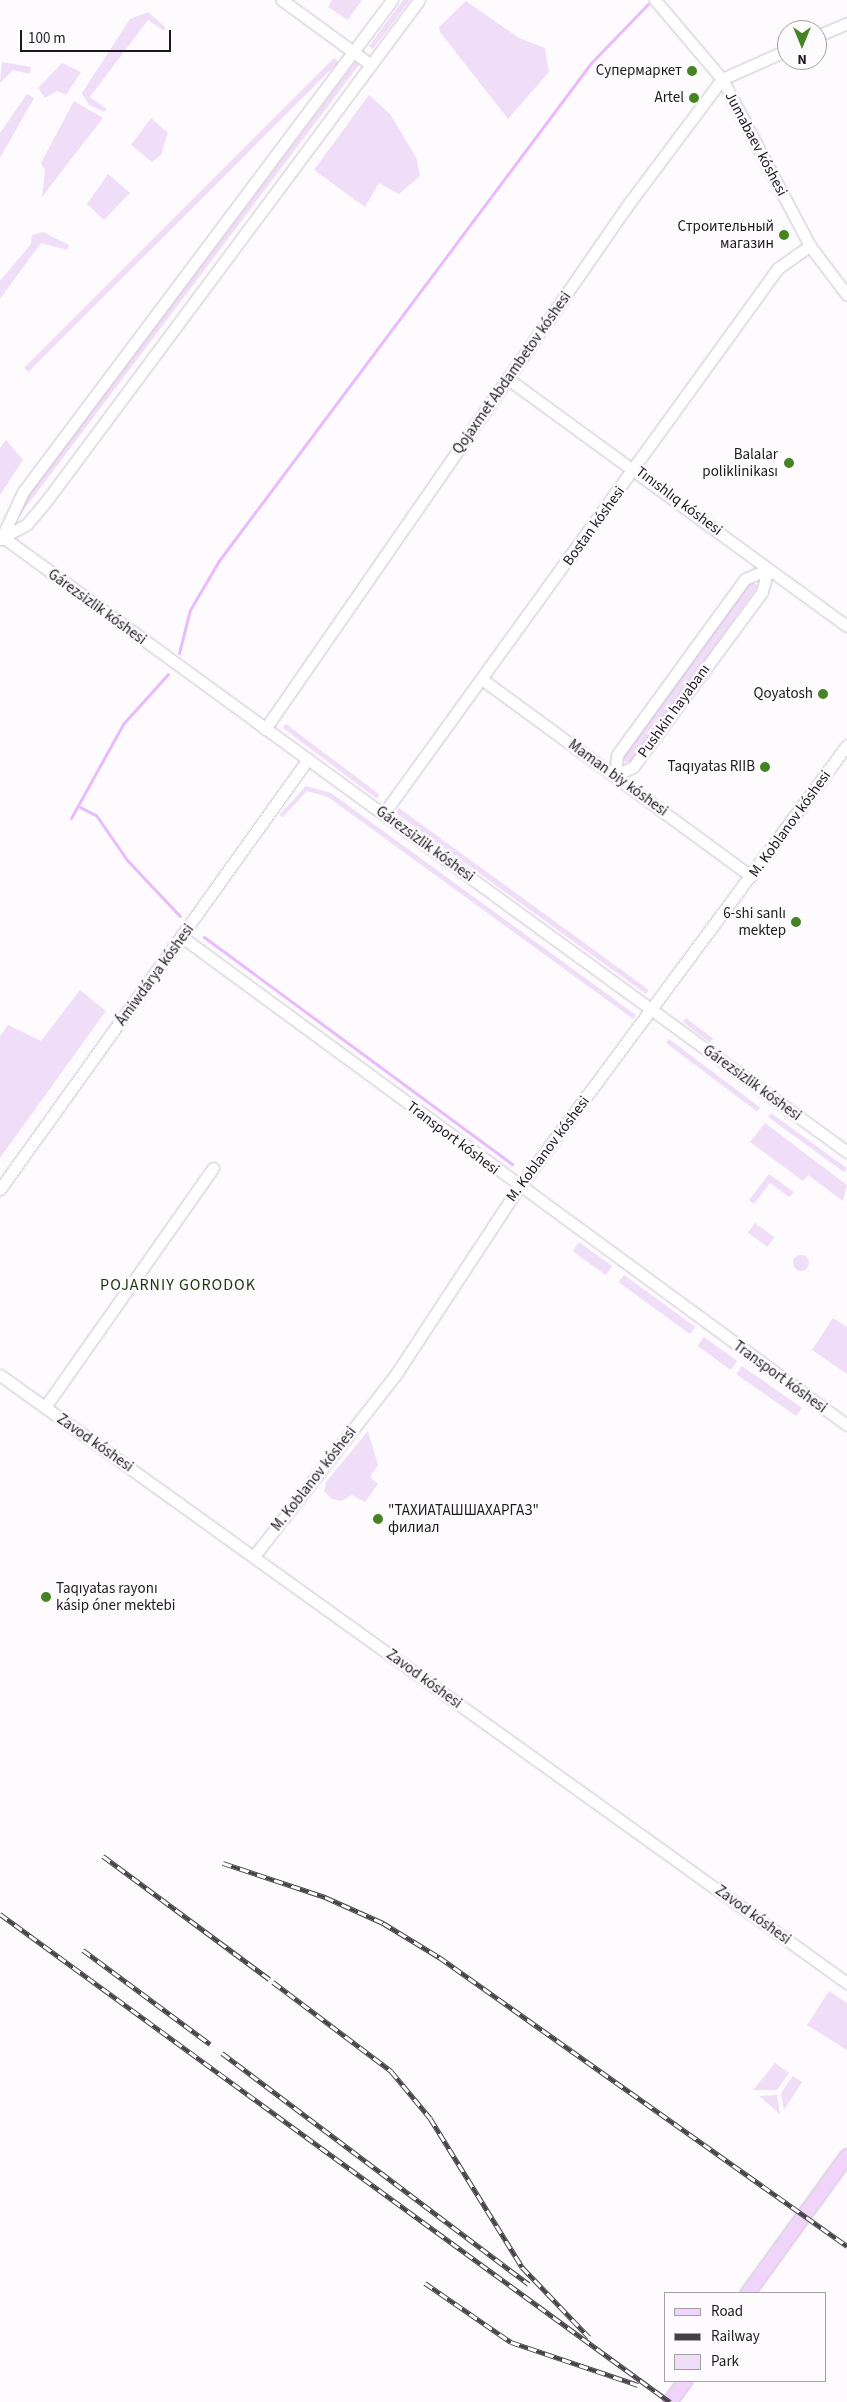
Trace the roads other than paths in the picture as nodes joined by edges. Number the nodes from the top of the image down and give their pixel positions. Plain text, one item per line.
1 (282, 0) edge
2 (392, 0) edge
3 (419, 0) edge
4 (655, 0) edge
5 (847, 23) edge
6 (827, 32) edge
7 (354, 51) junction
8 (777, 54) edge
9 (371, 64) junction
10 (722, 79) junction
11 (810, 246) junction
12 (847, 295) edge
13 (508, 379) junction
14 (636, 468) junction
15 (1, 538) edge
16 (768, 569) junction
17 (847, 626) edge
18 (484, 680) junction
19 (266, 729) junction
20 (847, 745) edge
21 (308, 760) junction
22 (615, 776) junction
23 (384, 813) junction
24 (751, 876) junction
25 (182, 937) junction
26 (652, 1011) junction
27 (847, 1152) edge
28 (213, 1168) dead end
29 (519, 1186) junction
30 (0, 1189) edge
31 (0, 1376) edge
32 (44, 1407) junction
33 (847, 1425) edge
34 (254, 1556) junction
35 (847, 1983) edge
36 (847, 2156) edge
37 (749, 2292) edge
38 (684, 2382) edge
39 (670, 2402) edge

1 - 7 street
2 - 7 street
3 - 9 street
4 - 10 street, Jumabaev kóshesi
5 - 6 street
7 - 9 street
7 - 15 street
8 - 10 street
9 - 15 street
10 - 11 street, Jumabaev kóshesi
10 - 13 street, Qojaxmet Abdambetov kóshesi
11 - 12 street, Jumabaev kóshesi
11 - 14 street, Bostan kóshesi
13 - 14 street, Tınıshlıq kóshesi
13 - 19 street, Qojaxmet Abdambetov kóshesi
14 - 16 street, Tınıshlıq kóshesi
14 - 18 street, Bostan kóshesi
15 - 19 street, Gárezsizlik kóshesi
16 - 17 street, Tınıshlıq kóshesi
16 - 22 street, Pushkin hayabanı
16 - 22 street, Pushkin hayabanı
18 - 22 street, Maman biy kóshesi
18 - 23 street, Bostan kóshesi
19 - 21 street, Gárezsizlik kóshesi
20 - 24 street, M. Koblanov kóshesi
21 - 23 street, Gárezsizlik kóshesi
21 - 25 street, Ámiwdárya kóshesi
22 - 24 street, Maman biy kóshesi
23 - 26 street, Gárezsizlik kóshesi
24 - 26 street, M. Koblanov kóshesi
25 - 29 street, Transport kóshesi
25 - 30 street, Ámiwdárya kóshesi
26 - 27 street, Gárezsizlik kóshesi
26 - 29 street, M. Koblanov kóshesi
28 - 32 street
29 - 33 street, Transport kóshesi
29 - 34 street, M. Koblanov kóshesi
31 - 32 street, Zavod kóshesi
32 - 34 street, Zavod kóshesi
34 - 35 street, Zavod kóshesi
36 - 37 main road
38 - 39 main road

